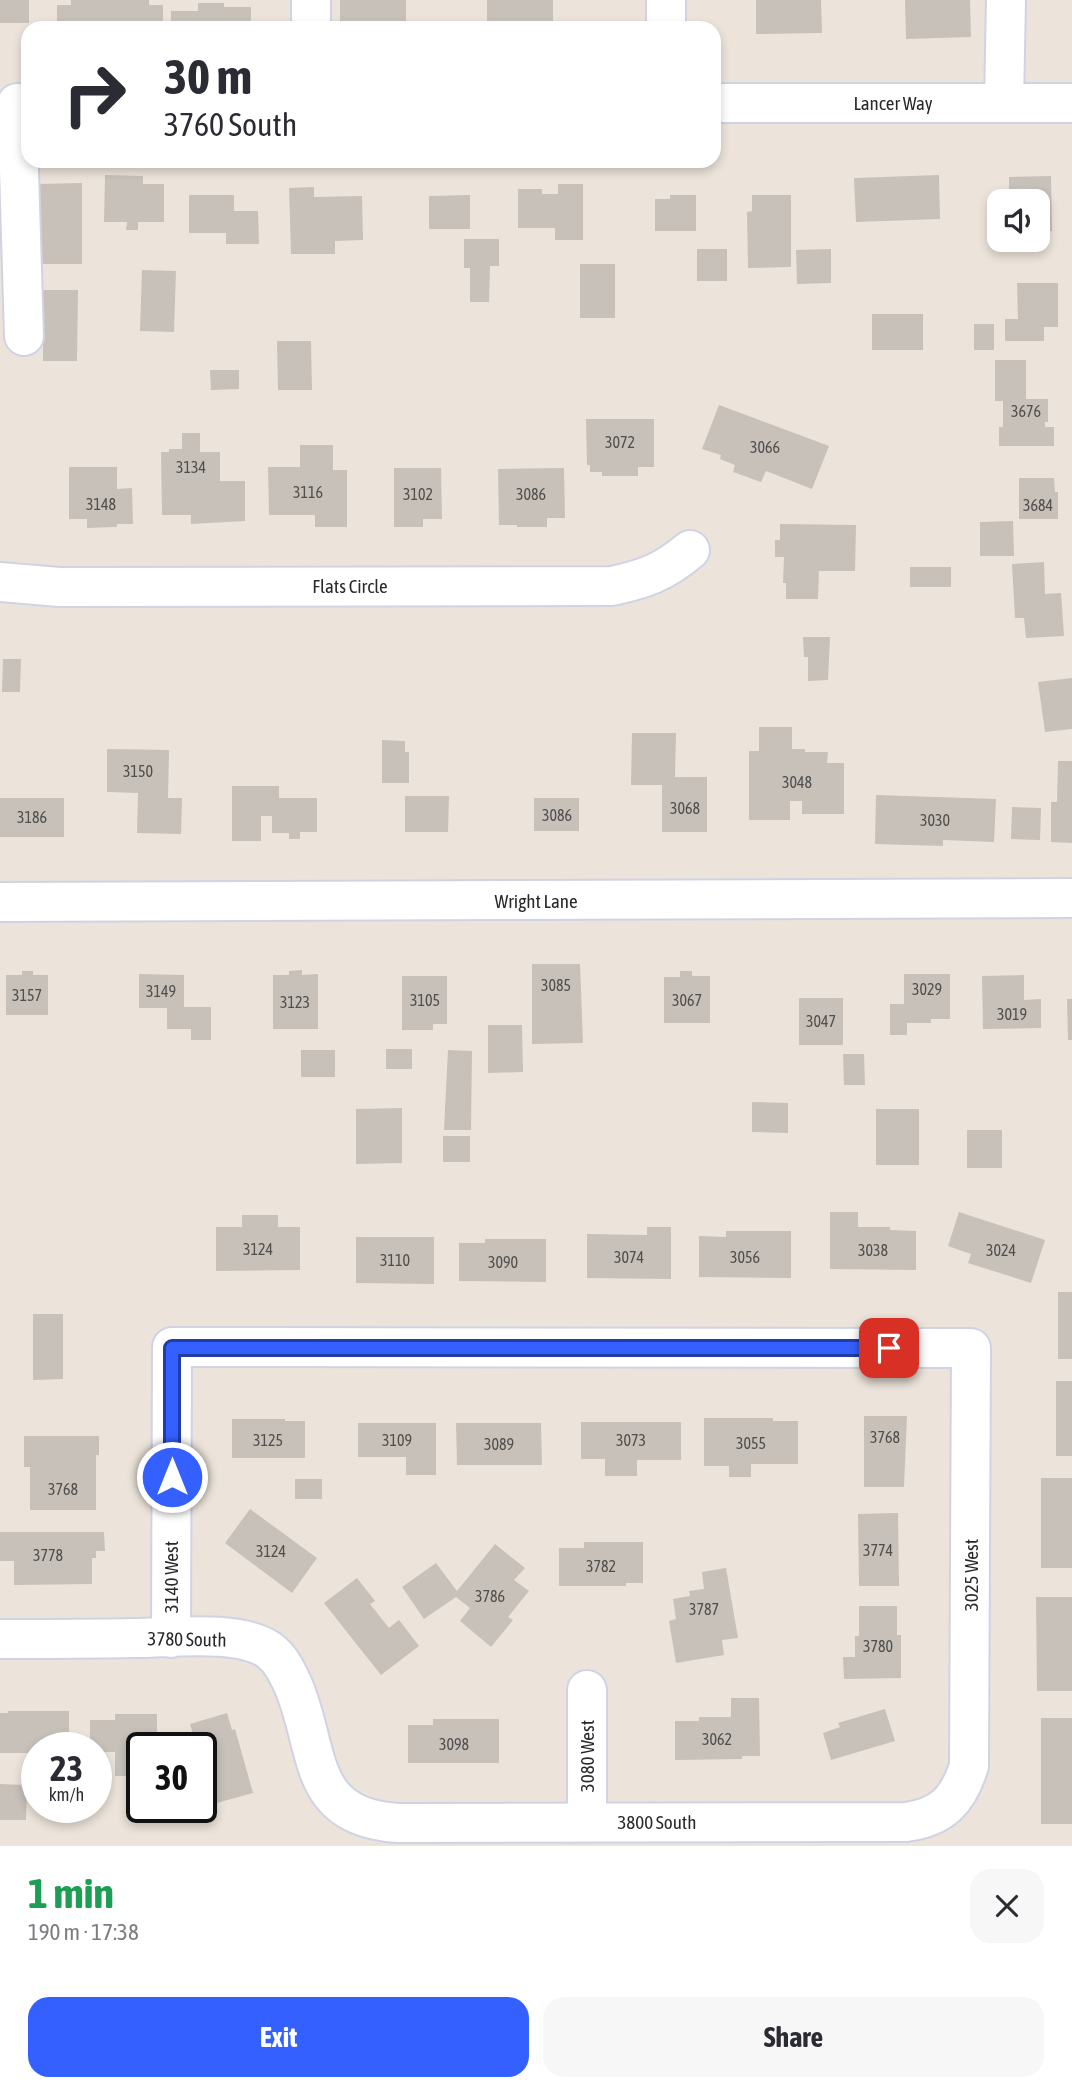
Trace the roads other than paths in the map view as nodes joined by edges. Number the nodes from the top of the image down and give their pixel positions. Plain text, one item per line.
1 (311, 0) edge
2 (666, 0) edge
3 (1006, 0) edge
4 (311, 21) edge
5 (666, 21) edge
6 (15, 103) edge
7 (721, 103) edge
8 (1004, 103) junction
9 (1072, 103) edge
10 (24, 336) dead end
11 (690, 550) dead end
12 (0, 582) edge
13 (1072, 898) edge
14 (0, 902) edge
15 (172, 1348) joint
16 (171, 1638) junction
17 (0, 1639) edge
18 (587, 1690) dead end
19 (955, 1798) joint
20 (353, 1813) joint
21 (587, 1822) junction

1 - 4 street
2 - 5 street
3 - 8 street
6 - 10 street
7 - 8 street, Lancer Way
8 - 9 street, Lancer Way
11 - 12 street, Flats Circle
13 - 14 street, Wright Lane
15 - 16 street, 3140 West
15 - 19 street, 3025 West
16 - 17 street, 3780 South
16 - 20 street, 3780 South
18 - 21 street, 3080 West
19 - 21 street, 3800 South
20 - 21 street, 3800 South

